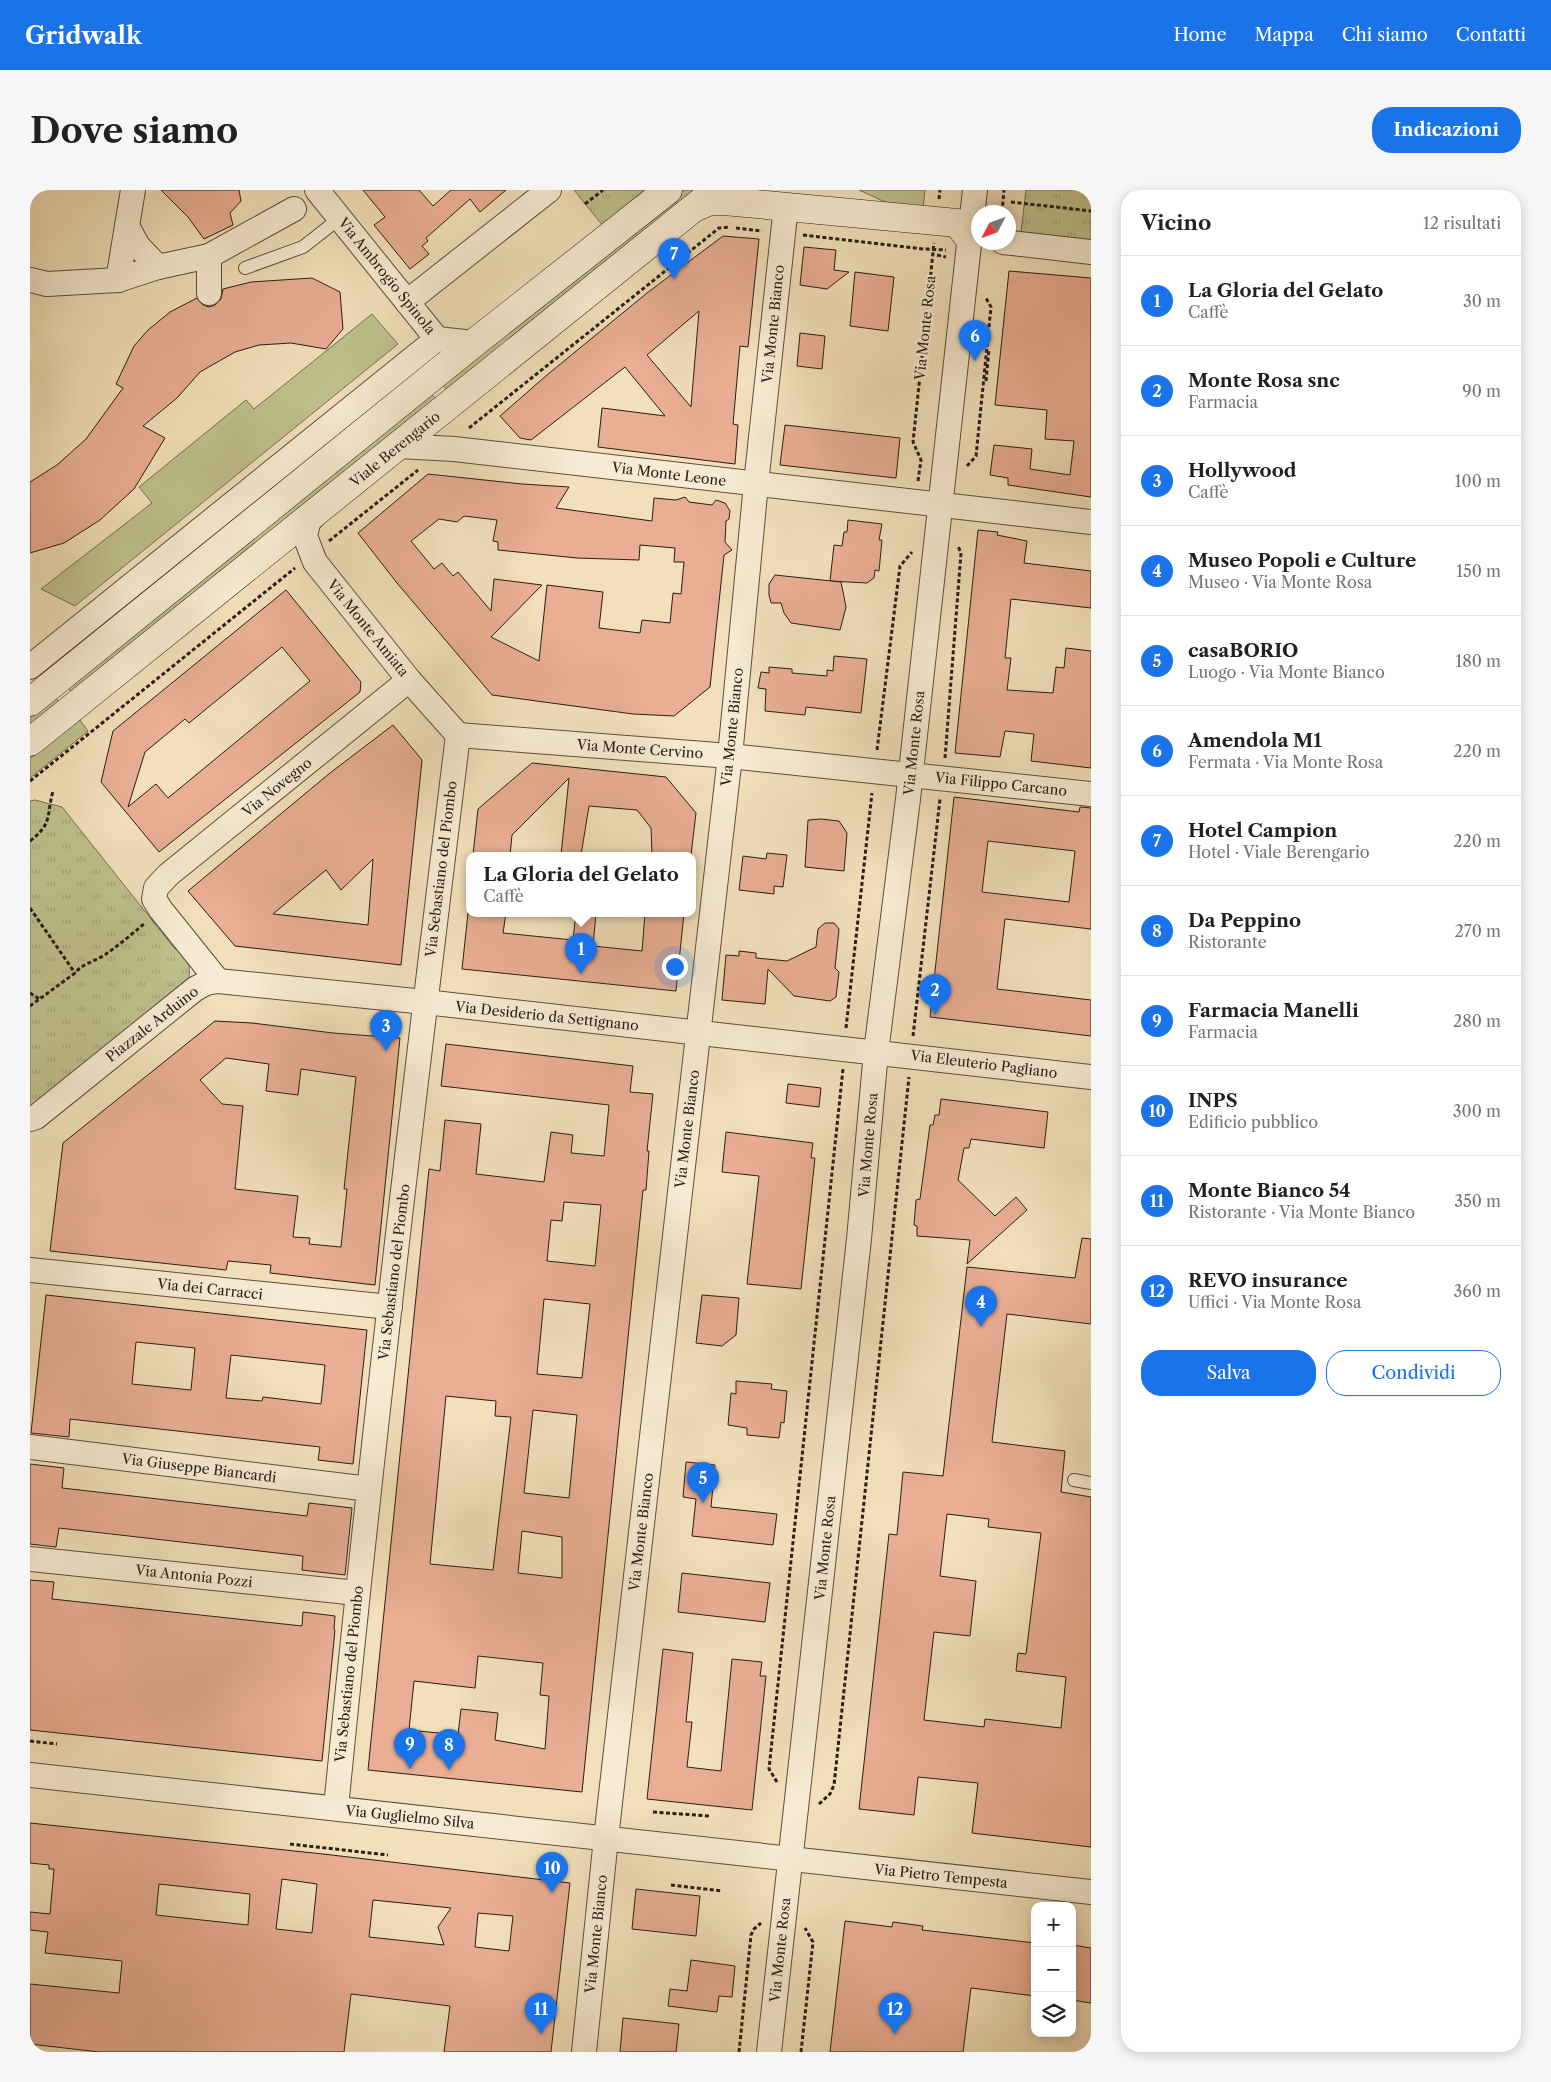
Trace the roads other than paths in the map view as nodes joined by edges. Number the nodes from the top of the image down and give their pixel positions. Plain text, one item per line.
1 (133, 190) edge
2 (317, 190) edge
3 (549, 190) edge
4 (668, 190) edge
5 (716, 190) edge
6 (840, 190) edge
7 (975, 190) edge
8 (788, 202) edge
9 (294, 209) dead end
10 (689, 212) junction
11 (340, 218) junction
12 (128, 226) junction
13 (964, 243) edge
14 (1016, 243) edge
15 (1091, 252) edge
16 (209, 256) junction
17 (158, 267) junction
18 (245, 268) dead end
19 (118, 280) junction
20 (36, 286) edge
21 (209, 293) dead end
22 (407, 302) junction
23 (437, 339) junction
24 (474, 343) junction
25 (398, 446) junction
26 (756, 484) junction
27 (940, 505) junction
28 (316, 512) junction
29 (1091, 522) edge
30 (30, 667) edge
31 (409, 680) junction
32 (30, 702) edge
33 (458, 736) junction
34 (30, 742) edge
35 (730, 756) junction
36 (911, 775) junction
37 (1091, 794) edge
38 (218, 981) junction
39 (424, 1002) junction
40 (698, 1033) junction
41 (876, 1052) junction
42 (1091, 1077) edge
43 (30, 1119) edge
44 (30, 1270) edge
45 (390, 1307) junction
46 (30, 1447) edge
47 (1074, 1480) dead end
48 (1091, 1483) edge
49 (369, 1489) junction
50 (30, 1559) edge
51 (357, 1593) junction
52 (30, 1775) edge
53 (336, 1808) junction
54 (606, 1838) junction
55 (790, 1858) junction
56 (1091, 1892) edge
57 (584, 2052) edge
58 (769, 2052) edge

1 - 12 street
2 - 11 street, Via Ambrogio Spinola
3 - 22 street
4 - 24 main road
5 - 10 main road, Viale Berengario
6 - 8 main road
7 - 13 street, Via Monte Rosa
8 - 10 main road
8 - 13 main road
8 - 26 street, Via Monte Bianco
9 - 16 street
10 - 25 main road, Viale Berengario
11 - 18 lane
11 - 22 street, Via Ambrogio Spinola
12 - 17 street
12 - 19 street
13 - 27 street, Via Monte Rosa
14 - 15 street
16 - 17 street
16 - 21 street
17 - 19 street
19 - 20 street
22 - 23 street, Via Ambrogio Spinola
23 - 24 street
23 - 30 street
24 - 32 main road
25 - 26 street, Via Monte Leone
25 - 28 main road, Viale Berengario
26 - 27 street, Via Monte Leone
26 - 35 street, Via Monte Bianco
27 - 29 street, Via Monte Leone
27 - 36 street, Via Monte Rosa
28 - 31 street, Via Monte Amiata
28 - 34 main road, Viale Berengario
31 - 33 street, Via Monte Amiata
31 - 38 street, Via Novegno
33 - 35 street, Via Monte Cervino
33 - 39 street, Via Sebastiano del Piombo
35 - 36 street, Via Monte Cervino
35 - 40 street, Via Monte Bianco
36 - 37 street, Via Filippo Carcano
36 - 41 street, Via Monte Rosa
38 - 39 street, Via Desiderio da Settignano
38 - 43 street, Piazzale Arduino
39 - 40 street, Via Desiderio da Settignano
39 - 45 street, Via Sebastiano del Piombo
40 - 41 street, Via Desiderio da Settignano
40 - 54 street, Via Monte Bianco
41 - 42 street, Via Eleuterio Pagliano
41 - 55 street, Via Monte Rosa
44 - 45 street, Via dei Carracci
45 - 49 street, Via Sebastiano del Piombo
46 - 49 street, Via Giuseppe Biancardi
47 - 48 lane
49 - 51 street, Via Sebastiano del Piombo
50 - 51 street, Via Antonia Pozzi
51 - 53 street, Via Sebastiano del Piombo
52 - 53 street, Via Guglielmo Silva
53 - 54 street, Via Guglielmo Silva
54 - 55 street, Via Guglielmo Silva
54 - 57 street, Via Monte Bianco
55 - 56 street, Via Pietro Tempesta
55 - 58 street, Via Monte Rosa

